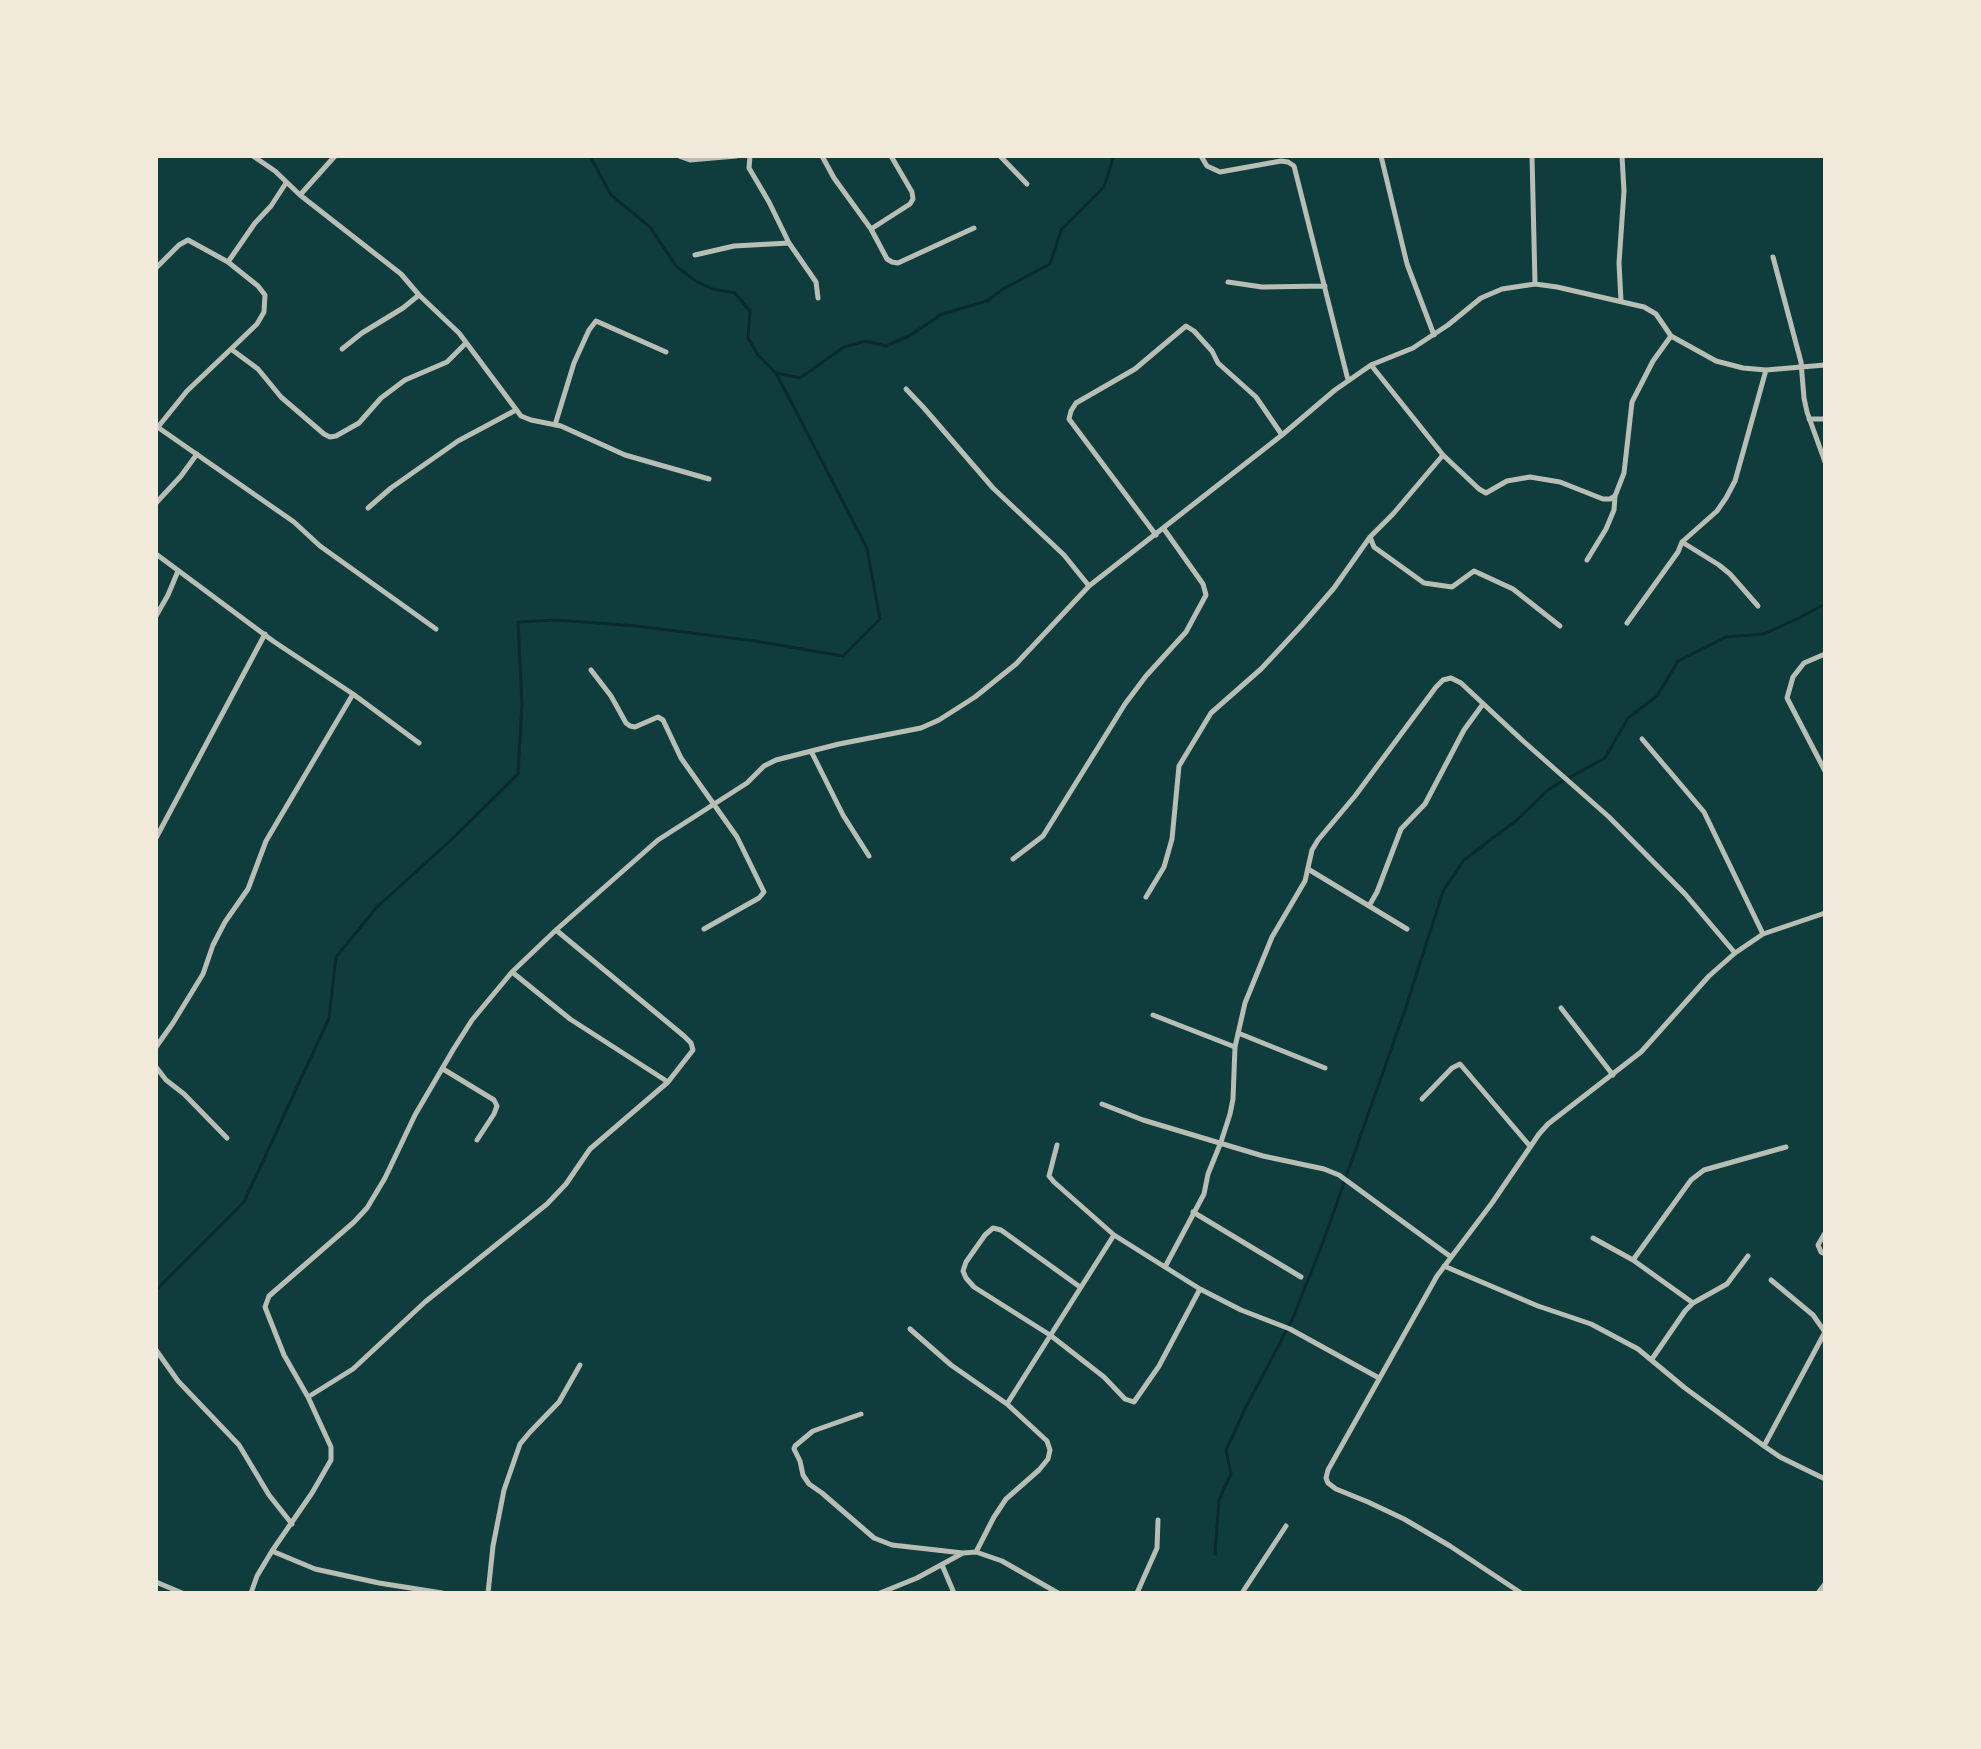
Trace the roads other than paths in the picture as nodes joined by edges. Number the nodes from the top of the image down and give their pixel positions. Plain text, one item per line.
1 (253, 156) edge
2 (335, 156) edge
3 (679, 156) edge
4 (736, 156) edge
5 (750, 156) edge
6 (822, 156) edge
7 (891, 156) edge
8 (1000, 156) edge
9 (1201, 156) edge
10 (1381, 156) edge
11 (1532, 156) edge
12 (1622, 156) edge
13 (285, 183) junction
14 (1027, 184) dead end
15 (300, 195) junction
16 (974, 228) dead end
17 (871, 229) junction
18 (789, 243) junction
19 (695, 255) dead end
20 (1773, 257) dead end
21 (228, 262) junction
22 (156, 268) edge
23 (1228, 282) dead end
24 (1535, 284) junction
25 (1325, 286) junction
26 (419, 295) junction
27 (818, 298) dead end
28 (1621, 301) junction
29 (1434, 335) junction
30 (1671, 336) junction
31 (466, 343) junction
32 (231, 349) junction
33 (342, 349) dead end
34 (666, 352) dead end
35 (1371, 365) junction
36 (1825, 365) edge
37 (1801, 366) junction
38 (1766, 370) junction
39 (1348, 380) junction
40 (906, 389) dead end
41 (516, 410) junction
42 (1809, 419) junction
43 (1825, 419) edge
44 (555, 425) junction
45 (157, 427) edge
46 (1282, 435) junction
47 (197, 454) junction
48 (1443, 455) junction
49 (1825, 462) edge
50 (709, 479) dead end
51 (1615, 496) junction
52 (156, 503) edge
53 (368, 508) dead end
54 (1164, 529) junction
55 (1156, 535) junction
56 (1370, 537) junction
57 (1682, 542) junction
58 (156, 554) edge
59 (1587, 560) dead end
60 (178, 571) junction
61 (1089, 586) junction
62 (1758, 606) dead end
63 (156, 616) edge
64 (1627, 623) dead end
65 (1560, 626) dead end
66 (436, 629) dead end
67 (265, 634) junction
68 (1825, 654) edge
69 (591, 670) dead end
70 (353, 694) junction
71 (1483, 704) junction
72 (1642, 739) dead end
73 (419, 743) dead end
74 (811, 751) junction
75 (1825, 771) edge
76 (713, 804) junction
77 (156, 838) edge
78 (869, 856) dead end
79 (1013, 859) dead end
80 (1308, 869) junction
81 (1146, 897) dead end
82 (1369, 906) junction
83 (1825, 913) edge
84 (704, 928) dead end
85 (1407, 928) dead end
86 (556, 930) junction
87 (1763, 934) junction
88 (1735, 952) junction
89 (512, 972) junction
90 (1561, 1008) dead end
91 (1153, 1015) dead end
92 (1238, 1033) junction
93 (156, 1047) edge
94 (1235, 1047) junction
95 (156, 1067) edge
96 (1326, 1068) dead end
97 (443, 1069) junction
98 (1613, 1075) junction
99 (668, 1082) junction
100 (1422, 1098) dead end
101 (1102, 1104) dead end
102 (227, 1138) dead end
103 (477, 1140) dead end
104 (1221, 1142) junction
105 (1057, 1145) dead end
106 (1529, 1145) junction
107 (1786, 1147) dead end
108 (1193, 1212) junction
109 (1825, 1233) edge
110 (1114, 1235) junction
111 (1593, 1238) dead end
112 (1825, 1254) edge
113 (1748, 1256) dead end
114 (1451, 1257) junction
115 (1633, 1260) junction
116 (1444, 1266) junction
117 (1164, 1267) junction
118 (1301, 1278) dead end
119 (1771, 1280) dead end
120 (1080, 1287) junction
121 (1200, 1289) junction
122 (1693, 1303) junction
123 (910, 1329) dead end
124 (1825, 1332) edge
125 (1050, 1335) junction
126 (1823, 1341) edge
127 (156, 1350) edge
128 (1652, 1359) junction
129 (580, 1365) dead end
130 (1379, 1378) junction
131 (308, 1397) junction
132 (1007, 1404) junction
133 (861, 1414) dead end
134 (1764, 1446) junction
135 (1825, 1479) edge
136 (1158, 1520) dead end
137 (292, 1524) junction
138 (1286, 1526) dead end
139 (272, 1551) junction
140 (976, 1552) junction
141 (963, 1553) junction
142 (942, 1565) junction
143 (156, 1582) edge
144 (1825, 1584) edge
145 (182, 1593) edge
146 (251, 1593) edge
147 (438, 1593) edge
148 (488, 1593) edge
149 (880, 1593) edge
150 (954, 1593) edge
151 (1058, 1593) edge
152 (1137, 1593) edge
153 (1242, 1593) edge
154 (1521, 1593) edge
155 (1818, 1593) edge

1 - 13 street
2 - 15 street
3 - 4 street
5 - 18 street
6 - 17 street
7 - 17 street
8 - 14 street
9 - 25 street
10 - 29 street
11 - 24 street
12 - 28 street
13 - 15 street
13 - 21 street
15 - 26 street
16 - 17 street
18 - 19 street
18 - 27 street
20 - 37 street
21 - 22 street
21 - 32 street
23 - 25 street
24 - 28 street
24 - 29 street
25 - 39 street
26 - 31 street
26 - 33 street
28 - 30 street
29 - 35 street
30 - 38 street
30 - 51 street
31 - 32 street
31 - 41 street
32 - 45 street
34 - 44 street
35 - 39 street
35 - 48 street
36 - 37 street
37 - 38 street
37 - 42 street
38 - 57 street
39 - 46 street
40 - 61 street
41 - 44 street
41 - 53 street
42 - 43 street
42 - 49 street
44 - 50 street
45 - 47 street
46 - 54 street
46 - 55 street
47 - 52 street
47 - 66 street
48 - 51 street
48 - 56 street
51 - 59 street
54 - 55 street
54 - 79 street
55 - 61 street
56 - 65 street
56 - 81 street
57 - 62 street
57 - 64 street
58 - 60 street
60 - 63 street
60 - 67 street
61 - 74 street
67 - 70 street
67 - 77 street
68 - 75 street
69 - 76 street
70 - 73 street
70 - 93 street
71 - 80 street
71 - 82 street
71 - 88 street
72 - 87 street
74 - 76 street
74 - 78 street
76 - 84 street
76 - 86 street
80 - 82 street
80 - 92 street
82 - 85 street
83 - 87 street
86 - 89 street
86 - 99 street
87 - 88 street
88 - 98 street
89 - 97 street
89 - 99 street
90 - 98 street
91 - 94 street
92 - 94 street
92 - 96 street
94 - 104 street
95 - 102 street
97 - 103 street
97 - 131 street
98 - 106 street
99 - 131 street
100 - 106 street
101 - 104 street
104 - 108 street
104 - 114 street
105 - 110 street
106 - 114 street
107 - 115 street
108 - 117 street
108 - 118 street
109 - 112 street
110 - 117 street
110 - 120 street
111 - 115 street
113 - 122 street
114 - 116 street
115 - 122 street
116 - 128 street
116 - 130 street
117 - 121 street
119 - 124 street
120 - 125 street
120 - 125 street
121 - 125 street
121 - 130 street
122 - 128 street
123 - 132 street
124 - 126 street
125 - 132 street
126 - 134 street
127 - 137 street
128 - 134 street
129 - 148 street
130 - 154 street
131 - 137 street
132 - 140 street
133 - 141 street
134 - 135 street
136 - 152 street
137 - 139 street
138 - 153 street
139 - 146 street
139 - 147 street
140 - 141 street
140 - 151 street
141 - 142 street
142 - 149 street
142 - 150 street
143 - 145 street
144 - 155 street

